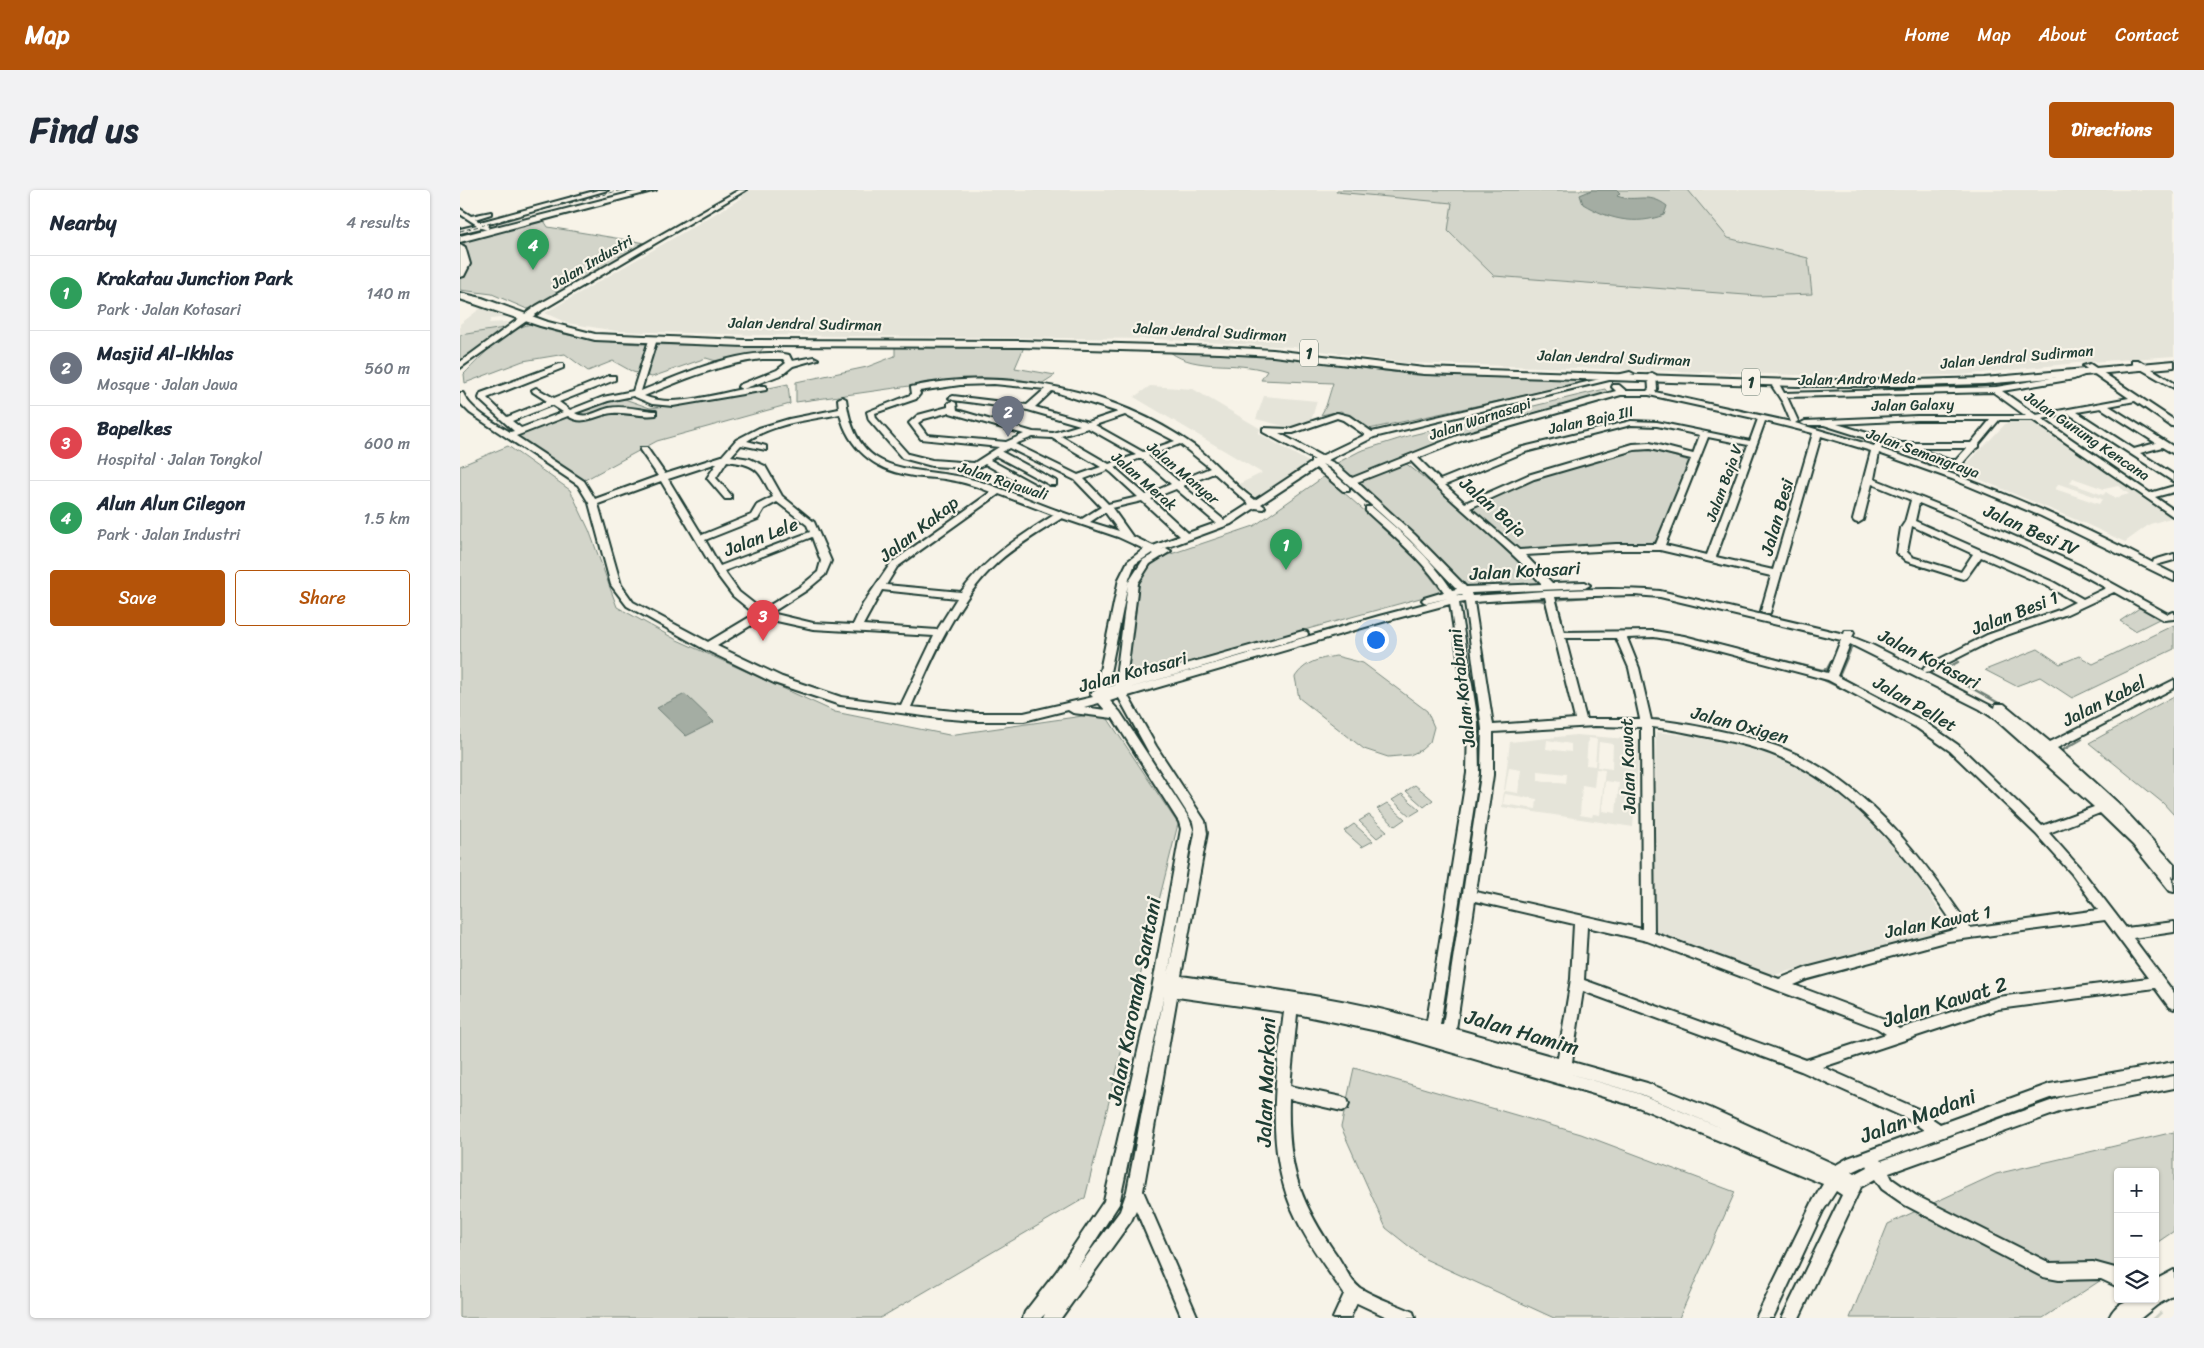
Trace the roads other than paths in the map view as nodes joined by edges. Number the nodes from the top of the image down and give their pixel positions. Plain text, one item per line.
1 (604, 190) edge
2 (652, 190) edge
3 (743, 190) edge
4 (553, 208) dead end
5 (460, 211) edge
6 (490, 213) dead end
7 (471, 218) junction
8 (484, 227) junction
9 (460, 231) edge
10 (460, 239) edge
11 (460, 247) edge
12 (460, 274) edge
13 (460, 294) edge
14 (527, 316) junction
15 (653, 339) junction
16 (775, 343) junction
17 (766, 355) junction
18 (814, 359) dead end
19 (468, 362) junction
20 (790, 364) junction
21 (460, 366) edge
22 (560, 366) dead end
23 (2153, 367) edge
24 (1408, 370) joint
25 (2087, 370) junction
26 (460, 373) edge
27 (612, 378) dead end
28 (1636, 380) junction
29 (1984, 381) junction
30 (952, 383) junction
31 (1776, 386) dead end
32 (2174, 386) edge
33 (763, 388) dead end
34 (1050, 388) junction
35 (536, 390) dead end
36 (1995, 390) junction
37 (1622, 392) junction
38 (730, 394) junction
39 (460, 395) edge
40 (637, 395) junction
41 (1782, 395) junction
42 (953, 398) junction
43 (2132, 398) junction
44 (842, 399) dead end
45 (552, 401) junction
46 (2102, 405) junction
47 (1030, 408) junction
48 (952, 409) junction
49 (843, 411) junction
50 (566, 412) junction
51 (1126, 412) junction
52 (2071, 412) junction
53 (653, 413) dead end
54 (2033, 416) junction
55 (1762, 418) junction
56 (1997, 418) junction
57 (1794, 419) junction
58 (506, 420) junction
59 (1813, 422) junction
60 (2174, 424) edge
61 (1089, 425) junction
62 (520, 431) junction
63 (1818, 432) junction
64 (1705, 433) junction
65 (1032, 434) junction
66 (510, 435) junction
67 (1054, 436) junction
68 (1371, 436) junction
69 (1182, 441) junction
70 (739, 442) junction
71 (1754, 444) junction
72 (2163, 444) junction
73 (1009, 445) junction
74 (1976, 445) junction
75 (1900, 446) junction
76 (1878, 447) junction
77 (763, 448) dead end
78 (644, 450) dead end
79 (2174, 451) edge
80 (995, 452) junction
81 (2133, 452) junction
82 (902, 454) junction
83 (1141, 454) junction
84 (1412, 457) junction
85 (1695, 457) junction
86 (724, 458) junction
87 (984, 460) junction
88 (1322, 463) junction
89 (880, 464) junction
90 (975, 466) junction
91 (1108, 466) junction
92 (1216, 469) junction
93 (1067, 473) junction
94 (663, 478) junction
95 (1078, 478) junction
96 (960, 479) junction
97 (2174, 479) edge
98 (1870, 480) junction
99 (1350, 482) junction
100 (1053, 483) junction
101 (1179, 484) junction
102 (1439, 484) junction
103 (2174, 489) edge
104 (998, 491) junction
105 (1040, 491) junction
106 (2149, 496) junction
107 (728, 497) dead end
108 (778, 498) junction
109 (1144, 498) junction
110 (1916, 498) junction
111 (1025, 501) junction
112 (593, 503) junction
113 (1258, 506) junction
114 (1464, 506) junction
115 (1106, 507) junction
116 (2174, 514) edge
117 (1062, 515) junction
118 (1858, 520) dead end
119 (1910, 522) junction
120 (1083, 523) junction
121 (1223, 524) junction
122 (815, 533) junction
123 (1127, 536) junction
124 (1186, 538) junction
125 (699, 539) junction
126 (1660, 547) junction
127 (1155, 551) junction
128 (1979, 552) junction
129 (1519, 553) junction
130 (2174, 556) edge
131 (1711, 558) junction
132 (2157, 562) junction
133 (718, 570) junction
134 (2174, 571) edge
135 (1777, 574) junction
136 (2174, 578) edge
137 (879, 587) junction
138 (1642, 588) junction
139 (2114, 588) junction
140 (1466, 594) junction
141 (962, 595) junction
142 (1549, 595) junction
143 (1452, 597) junction
144 (2082, 602) junction
145 (1766, 611) junction
146 (761, 614) junction
147 (2174, 615) edge
148 (856, 629) junction
149 (940, 633) junction
150 (1558, 635) junction
151 (1621, 636) junction
152 (1848, 636) junction
153 (708, 647) junction
154 (1928, 669) junction
155 (1105, 674) junction
156 (1121, 674) junction
157 (1830, 677) junction
158 (2174, 684) edge
159 (1121, 690) junction
160 (1101, 695) junction
161 (1064, 708) junction
162 (905, 709) junction
163 (1116, 715) junction
164 (1646, 723) junction
165 (1582, 724) junction
166 (1488, 729) junction
167 (2054, 745) junction
168 (1146, 750) junction
169 (1473, 773) junction
170 (1487, 775) junction
171 (2107, 806) junction
172 (2040, 831) junction
173 (2174, 872) edge
174 (2174, 887) edge
175 (1469, 895) junction
176 (2108, 914) junction
177 (1581, 921) junction
178 (2174, 927) edge
179 (1966, 933) junction
180 (2123, 934) junction
181 (1648, 936) junction
182 (2158, 982) junction
183 (1577, 983) junction
184 (1167, 985) junction
185 (1780, 985) junction
186 (2174, 1003) edge
187 (1291, 1007) junction
188 (1431, 1035) junction
189 (1897, 1037) junction
190 (1449, 1039) junction
191 (1564, 1066) junction
192 (1806, 1066) junction
193 (2174, 1068) edge
194 (2174, 1082) edge
195 (1282, 1091) junction
196 (1342, 1104) dead end
197 (1937, 1131) junction
198 (1874, 1164) junction
199 (1120, 1170) junction
200 (1138, 1171) junction
201 (1835, 1177) junction
202 (1853, 1187) junction
203 (1135, 1191) junction
204 (2114, 1278) edge
205 (2174, 1282) edge
206 (2159, 1291) edge
207 (1352, 1293) junction
208 (2142, 1303) edge
209 (1031, 1318) edge
210 (1051, 1318) edge
211 (1190, 1318) edge
212 (1341, 1318) edge
213 (1407, 1318) edge
214 (1764, 1318) edge
215 (1790, 1318) edge
216 (2120, 1318) edge

1 - 8 street
2 - 8 highway
3 - 14 street, Jalan Industri
4 - 8 street
5 - 7 street
6 - 7 street
7 - 8 street
8 - 9 street
8 - 10 highway
11 - 12 highway
13 - 14 highway, Jalan Jendral Sudirman / 1
14 - 15 highway, Jalan Jendral Sudirman / 1
14 - 19 street, Jalan Industri
14 - 28 highway, Jalan Jendral Sudirman / 1
15 - 16 highway, Jalan Jendral Sudirman / 1
15 - 40 street
16 - 17 street
16 - 24 highway, Jalan Jendral Sudirman / 1
17 - 20 street
17 - 40 street
18 - 20 street
19 - 21 street, Jalan Industri
19 - 26 street
20 - 38 street
22 - 58 street
23 - 25 highway, 1
23 - 32 street
24 - 28 highway, 1
25 - 28 highway, Jalan Jendral Sudirman / 1
25 - 29 highway, 1
25 - 36 street, Jalan Andro Meda
25 - 43 street
27 - 45 street
28 - 29 highway, 1
28 - 37 street
28 - 37 street, Jalan Warnasapi
28 - 55 street, Jalan Semangraya
28 - 57 street, Jalan Semangraya
28 - 68 street
28 - 88 street
29 - 36 street, Jalan Gunung Kencana
30 - 34 street
30 - 42 street
30 - 82 street
31 - 41 street
33 - 38 street
34 - 47 street
34 - 51 street
35 - 45 street
36 - 41 street, Jalan Andro Meda
36 - 54 street, Jalan Gunung Kencana
37 - 84 street, Jalan Warnasapi
38 - 40 street
39 - 66 street, Jalan Kotasari
40 - 50 street
41 - 57 street
42 - 47 street, Jalan Manyar
42 - 48 street
43 - 46 street, Jalan Galaxy
43 - 54 street, Jalan Galaxy
43 - 60 street
44 - 49 street, Jalan Rajawali
45 - 50 street
45 - 58 street
46 - 52 street, Jalan Galaxy
46 - 72 street
47 - 61 street, Jalan Manyar
48 - 65 street
48 - 73 street
49 - 70 street
49 - 89 street, Jalan Rajawali
50 - 53 street
50 - 62 street
51 - 61 street
51 - 69 street
52 - 54 street, Jalan Galaxy
52 - 81 street
54 - 56 street, Jalan Galaxy
54 - 106 street, Jalan Gunung Kencana
55 - 63 street, Jalan Semangraya
55 - 71 street, Jalan Baja V
56 - 59 street, Jalan Galaxy
56 - 74 street
57 - 59 street, Jalan Semangraya
58 - 62 street
59 - 75 street
59 - 76 street, Jalan Semangraya
61 - 67 street
61 - 83 street, Jalan Manyar
62 - 66 street
63 - 76 street, Jalan Semangraya
63 - 135 street, Jalan Besi
64 - 71 street, Jalan Baja III
64 - 85 street
64 - 102 street, Jalan Baja III
65 - 67 street
65 - 73 street
66 - 112 street, Jalan Kotasari
67 - 91 street, Jalan Merak
68 - 88 street
68 - 88 street
69 - 83 street
69 - 92 street
70 - 77 street
70 - 86 street
71 - 131 street, Jalan Baja V
72 - 79 street
72 - 81 street
73 - 80 street
73 - 93 street
74 - 75 street
74 - 75 street
76 - 98 street
76 - 132 street, Jalan Semangraya
76 - 136 street, Jalan Semangraya
78 - 94 street
80 - 87 street
80 - 100 street
81 - 97 street
82 - 89 street
82 - 90 street
83 - 91 street
83 - 101 street, Jalan Manyar
84 - 99 street, Jalan Warnasapi
84 - 102 street, Jalan Baja
85 - 114 street
85 - 126 street
86 - 94 street
86 - 107 street
86 - 108 street
87 - 90 street
87 - 105 street
88 - 99 street
88 - 113 street
88 - 143 street
89 - 96 street, Jalan Rajawali
90 - 96 street
91 - 95 street
91 - 109 street, Jalan Merak
92 - 101 street
92 - 113 street
93 - 95 street
93 - 100 street
94 - 112 street
94 - 125 street
95 - 115 street
96 - 104 street, Jalan Rajawali
98 - 110 street, Jalan Besi IV
98 - 118 street
99 - 140 street
100 - 105 street
101 - 109 street
101 - 121 street, Jalan Manyar
102 - 114 street, Jalan Baja
103 - 106 street
104 - 111 street, Jalan Rajawali
104 - 137 street, Jalan Kakap
105 - 111 street
106 - 116 street, Jalan Gunung Kencana
108 - 122 street
108 - 125 street
109 - 115 street
109 - 124 street, Jalan Merak
110 - 119 street
110 - 139 street, Jalan Besi IV
111 - 117 street, Jalan Rajawali
112 - 153 street, Jalan Kotasari
113 - 121 street
113 - 127 street
114 - 129 street, Jalan Baja
115 - 120 street
115 - 123 street
117 - 120 street, Jalan Rajawali
117 - 141 street
119 - 128 street
119 - 128 street
120 - 123 street, Jalan Rajawali
121 - 124 street
122 - 133 street, Jalan Lele
122 - 146 street
123 - 127 street, Jalan Rajawali
124 - 127 street
125 - 133 street
126 - 129 street
126 - 131 street
127 - 155 street
127 - 156 street
128 - 144 street
129 - 142 street, Jalan Baja
130 - 132 street
131 - 135 street
132 - 134 street, Jalan Semangraya
133 - 146 street
135 - 145 street, Jalan Besi
137 - 141 street
137 - 148 street, Jalan Kakap
138 - 142 street, Jalan Kotasari
138 - 145 street, Jalan Kotasari
138 - 152 street, Jalan Kotasari
139 - 144 street, Jalan Besi 1
139 - 147 street, Jalan Besi IV
140 - 142 street, Jalan Kotasari
140 - 143 street, Jalan Kotasari
140 - 166 street, Jalan Kotabumi
141 - 149 street
142 - 150 street, Jalan Baja
143 - 159 street, Jalan Kotasari
143 - 169 street, Jalan Kotabumi
144 - 154 street, Jalan Besi 1
145 - 152 street, Jalan Kotasari
146 - 148 street
146 - 153 street
148 - 149 street
149 - 162 street
150 - 151 street, Jalan Pellet
150 - 165 street, Jalan Baja
151 - 157 street, Jalan Pellet
151 - 164 street, Jalan Kawat
152 - 154 street, Jalan Kotasari
152 - 157 street
152 - 171 street, Jalan Kotasari
153 - 162 street, Jalan Kotasari
154 - 167 street, Jalan Kotasari
155 - 156 street
155 - 160 street
156 - 159 street
157 - 172 street, Jalan Pellet
158 - 167 street, Jalan Kabel
159 - 160 street, Jalan Kotasari
159 - 168 street, Jalan Karomah Santani
160 - 161 street, Jalan Kotasari
160 - 163 street, Jalan Karomah Santani
161 - 162 street, Jalan Kotasari
161 - 163 street
163 - 168 street, Jalan Karomah Santani
164 - 165 street, Jalan Oxigen
164 - 179 street, Jalan Oxigen
164 - 181 street, Jalan Kawat
165 - 166 street, Jalan Oxigen
166 - 170 street, Jalan Kotabumi
167 - 171 street, Jalan Kotasari
168 - 184 street, Jalan Karomah Santani
169 - 170 street
169 - 188 street, Jalan Kotabumi
170 - 175 street, Jalan Kotabumi
171 - 172 street
171 - 173 street, Jalan Kotasari
171 - 174 street, Jalan Kotasari
172 - 176 street, Jalan Pellet
175 - 177 street
175 - 190 street, Jalan Kotabumi
176 - 179 street, Jalan Kawat 1
176 - 180 street, Jalan Pellet
177 - 181 street
177 - 183 street
178 - 180 street
179 - 185 street, Jalan Kawat 1
180 - 182 street, Jalan Pellet
181 - 185 street
182 - 186 street, Jalan Pellet
182 - 189 street, Jalan Kawat 2
183 - 191 street
183 - 192 street
184 - 187 street, Jalan Hamim
184 - 188 street, Jalan Hamim
184 - 199 street, Jalan Karomah Santani
184 - 200 street, Jalan Karomah Santani
185 - 189 street
187 - 188 street, Jalan Hamim
187 - 195 street, Jalan Markoni
188 - 190 street, Jalan Hamim
189 - 192 street, Jalan Kawat 2
190 - 191 street, Jalan Hamim
190 - 201 street, Jalan Hamim
191 - 201 street, Jalan Hamim
192 - 197 street
193 - 197 street, Jalan Madani
194 - 198 street, Jalan Madani
195 - 196 street
195 - 207 street, Jalan Markoni
197 - 198 street, Jalan Madani
198 - 201 street, Jalan Madani
198 - 202 street, Jalan Madani
198 - 204 street
199 - 200 street
199 - 209 street, Jalan Karomah Santani
200 - 203 street, Jalan Karomah Santani
201 - 202 street, Jalan Hamim
201 - 214 street
202 - 215 street
203 - 210 street, Jalan Karomah Santani
203 - 211 street
205 - 206 highway
207 - 212 street
207 - 213 street
208 - 216 highway

